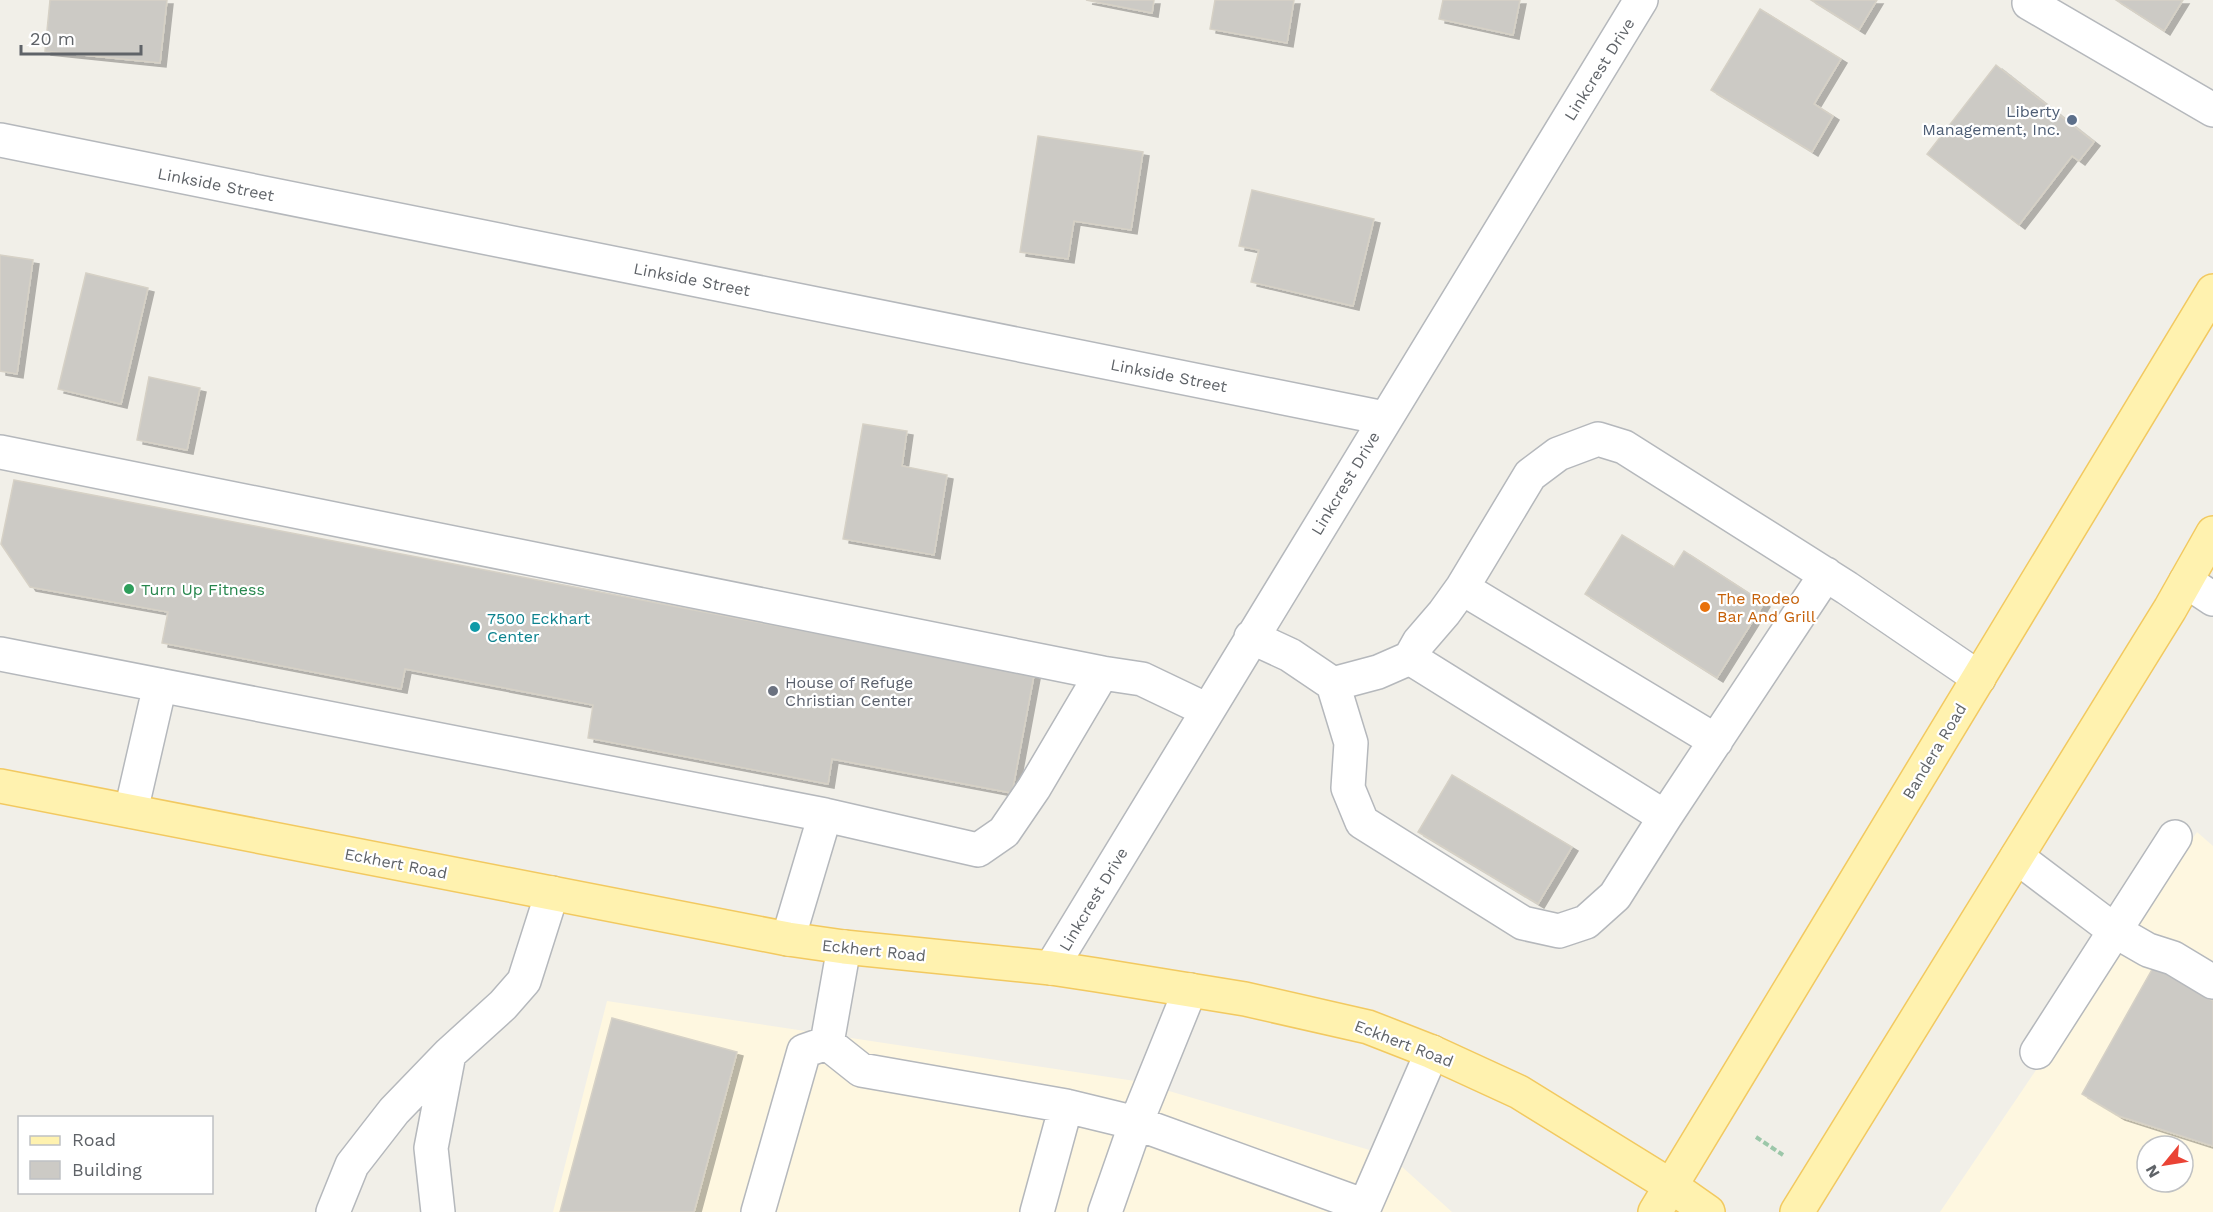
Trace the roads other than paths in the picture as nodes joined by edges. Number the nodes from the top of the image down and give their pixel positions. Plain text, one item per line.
1 (1641, 0) edge
2 (2029, 3) dead end
3 (2213, 110) edge
4 (0, 140) edge
5 (2213, 291) edge
6 (1384, 418) junction
7 (0, 452) edge
8 (2213, 534) edge
9 (1826, 574) junction
10 (2186, 581) junction
11 (1462, 588) junction
12 (2213, 599) edge
13 (1251, 637) junction
14 (0, 654) edge
15 (1410, 658) junction
16 (1102, 672) junction
17 (1979, 678) junction
18 (1333, 684) junction
19 (160, 685) junction
20 (1208, 710) junction
21 (1716, 741) junction
22 (0, 786) edge
23 (131, 812) junction
24 (825, 815) junction
25 (1665, 817) junction
26 (2175, 837) dead end
27 (2017, 857) junction
28 (552, 893) junction
29 (2115, 931) junction
30 (788, 939) junction
31 (844, 947) junction
32 (1051, 968) junction
33 (2213, 982) edge
34 (1190, 990) junction
35 (827, 1043) junction
36 (1432, 1052) junction
37 (2037, 1052) dead end
38 (449, 1054) junction
39 (1066, 1106) junction
40 (1136, 1123) junction
41 (1663, 1199) edge
42 (1365, 1209) edge
43 (333, 1212) edge
44 (438, 1212) edge
45 (758, 1212) edge
46 (1037, 1212) edge
47 (1105, 1212) edge
48 (1708, 1212) edge
49 (1797, 1212) edge

1 - 6 street, Linkcrest Drive
2 - 3 street
4 - 6 street, Linkside Street
5 - 17 main road, Bandera Road
6 - 13 street, Linkcrest Drive
7 - 16 street
8 - 10 main road
9 - 11 street
9 - 17 street
9 - 21 street
10 - 12 street
10 - 27 main road
11 - 15 street
11 - 21 street
13 - 18 street
13 - 20 street, Linkcrest Drive
14 - 19 street
15 - 18 street
15 - 25 street
16 - 20 street
16 - 24 street
17 - 41 main road, Bandera Road
18 - 25 street
19 - 23 street
19 - 24 street
20 - 32 street, Linkcrest Drive
21 - 25 street
22 - 23 main road, Eckhert Road
23 - 28 main road, Eckhert Road
24 - 30 street
26 - 29 street
27 - 29 street
27 - 49 main road
28 - 30 main road, Eckhert Road
28 - 38 street
29 - 33 street
29 - 37 street
30 - 31 main road, Eckhert Road
31 - 32 main road, Eckhert Road
31 - 35 street
32 - 34 main road, Eckhert Road
34 - 36 main road, Eckhert Road
34 - 40 street
35 - 39 street
35 - 45 street
36 - 41 main road, Eckhert Road
36 - 42 street
38 - 43 street
38 - 44 street
39 - 40 street
39 - 46 street
40 - 42 street
40 - 47 street
41 - 48 main road, Eckhert Road

